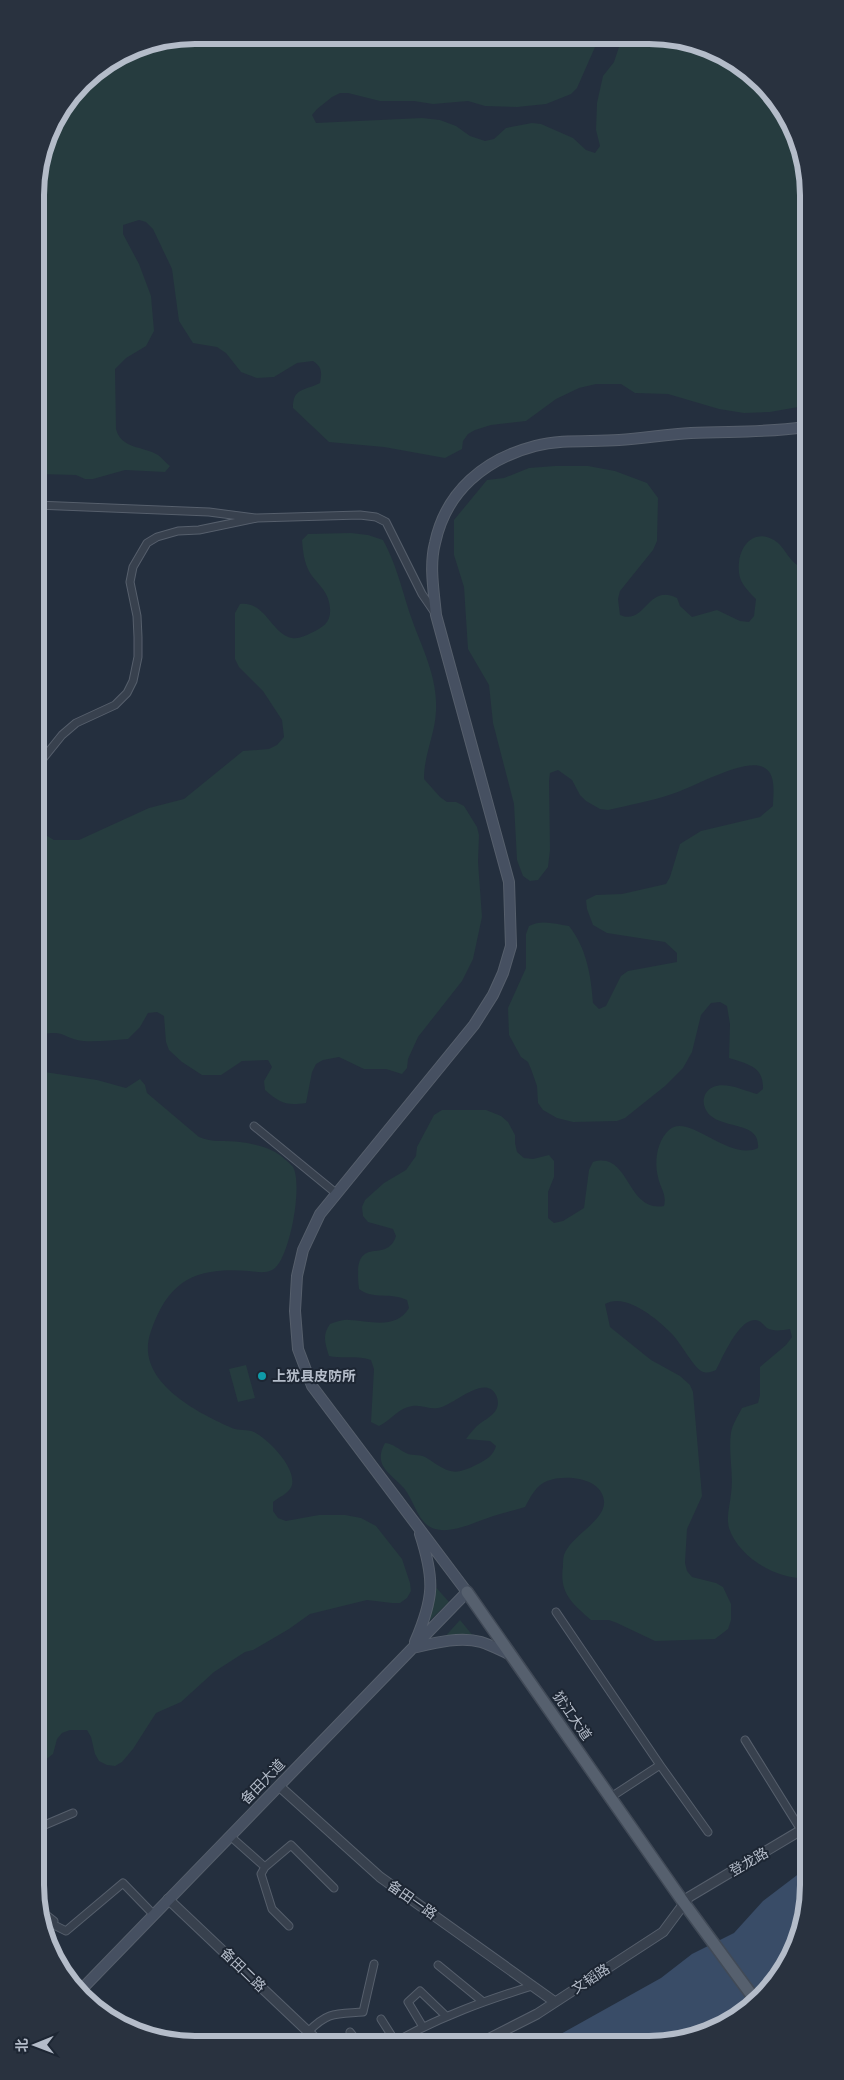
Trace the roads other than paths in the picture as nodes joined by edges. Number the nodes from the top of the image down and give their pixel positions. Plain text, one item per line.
1 (800, 427) edge
2 (44, 505) edge
3 (257, 518) junction
4 (436, 615) junction
5 (44, 757) edge
6 (254, 1126) dead end
7 (337, 1194) junction
8 (417, 1526) junction
9 (467, 1592) junction
10 (556, 1612) dead end
11 (412, 1648) junction
12 (511, 1655) junction
13 (745, 1740) dead end
14 (660, 1765) junction
15 (278, 1786) junction
16 (611, 1797) junction
17 (73, 1813) dead end
18 (800, 1821) edge
19 (44, 1825) edge
20 (800, 1831) edge
21 (708, 1832) dead end
22 (230, 1836) junction
23 (265, 1867) junction
24 (334, 1888) dead end
25 (168, 1899) junction
26 (687, 1900) junction
27 (154, 1914) junction
28 (47, 1916) edge
29 (701, 1920) junction
30 (49, 1922) edge
31 (289, 1926) dead end
32 (62, 1928) junction
33 (374, 1964) dead end
34 (438, 1965) dead end
35 (532, 1986) junction
36 (84, 1987) edge
37 (757, 1990) edge
38 (752, 1995) edge
39 (482, 2001) junction
40 (555, 2002) junction
41 (446, 2016) junction
42 (380, 2019) dead end
43 (422, 2027) junction
44 (308, 2032) junction
45 (350, 2032) dead end
46 (312, 2036) edge
47 (353, 2036) edge
48 (392, 2036) edge
49 (405, 2036) edge
50 (492, 2036) edge

1 - 4 main road
2 - 3 street
3 - 4 street
3 - 5 street
4 - 7 main road
6 - 7 street
7 - 8 main road
8 - 9 main road
8 - 11 main road
9 - 11 main road, 备田大道
9 - 12 main road, 犹江大道
10 - 14 street
11 - 12 main road
11 - 15 main road, 备田大道
12 - 16 main road, 犹江大道
13 - 18 street
14 - 16 street
14 - 21 street
15 - 22 main road, 备田大道
15 - 35 street, 备田一路
16 - 26 main road, 犹江大道
17 - 19 street
20 - 26 street, 登龙路
22 - 23 street
22 - 25 main road, 备田大道
23 - 24 street
23 - 31 street
25 - 27 main road, 备田大道
25 - 44 street, 备田二路
26 - 29 main road, 犹江大道
26 - 40 street, 文韬路
27 - 32 street
27 - 36 main road, 备田大道
28 - 32 street
29 - 37 main road
29 - 38 main road
30 - 32 street
33 - 44 street
34 - 39 street
35 - 39 street
35 - 40 street, 备田一路
39 - 41 street
40 - 50 street, 文韬路
41 - 43 street
41 - 43 street
42 - 48 street
43 - 49 street
44 - 46 street, 备田二路
45 - 47 street

